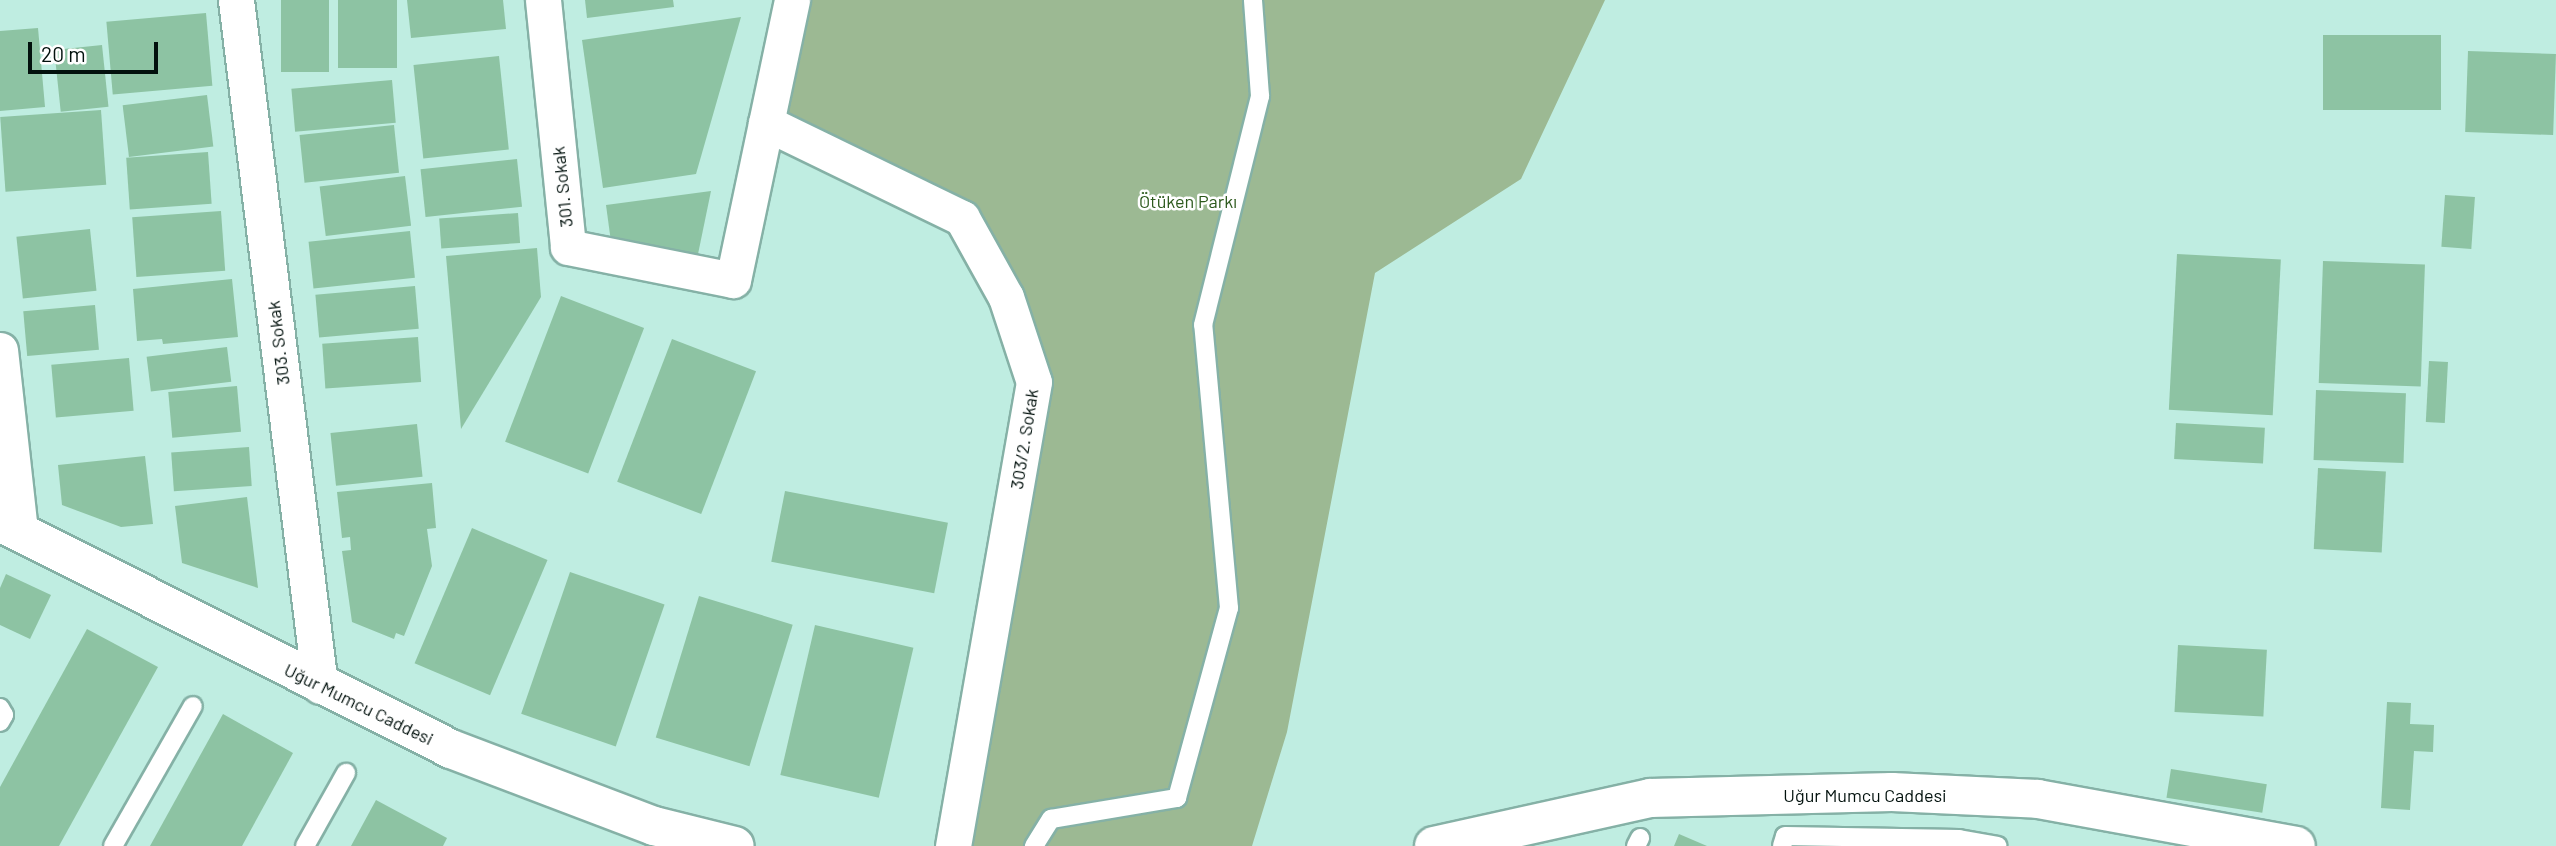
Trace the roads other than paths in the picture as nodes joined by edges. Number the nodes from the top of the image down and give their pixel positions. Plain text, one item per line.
1 (236, 0) edge
2 (543, 0) edge
3 (792, 0) edge
4 (1253, 0) edge
5 (766, 123) junction
6 (0, 350) edge
7 (10, 526) edge
8 (320, 686) junction
9 (193, 706) dead end
10 (0, 708) edge
11 (0, 722) edge
12 (346, 773) dead end
13 (1958, 843) edge
14 (113, 846) edge
15 (305, 846) edge
16 (735, 846) edge
17 (953, 846) edge
18 (1034, 846) edge
19 (1434, 846) edge
20 (1782, 846) edge
21 (1997, 846) edge
22 (2296, 846) edge

1 - 8 street, 303. Sokak
2 - 5 street, 301. Sokak
3 - 5 street
4 - 18 lane
5 - 17 street, 303/2. Sokak
6 - 7 street
7 - 8 main road, Uğur Mumcu Caddesi
8 - 16 main road, Uğur Mumcu Caddesi
9 - 14 lane
10 - 11 lane
12 - 15 lane
13 - 20 lane
13 - 21 lane
19 - 22 main road, Uğur Mumcu Caddesi

